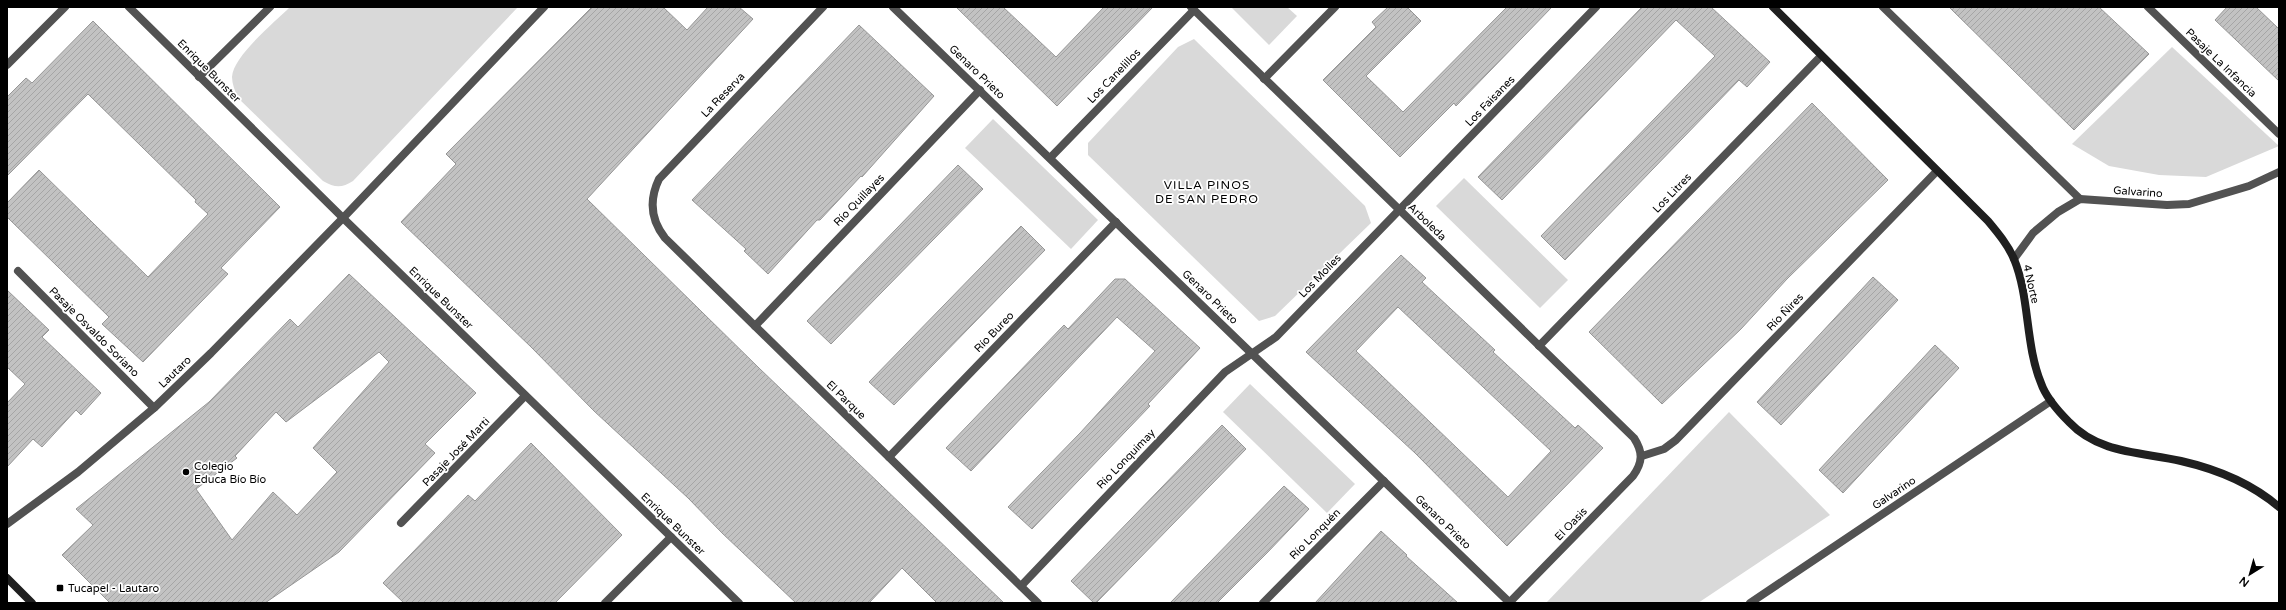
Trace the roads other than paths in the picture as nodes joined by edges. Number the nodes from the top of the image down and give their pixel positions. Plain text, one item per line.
1 (65, 7) edge
2 (128, 7) edge
3 (270, 7) edge
4 (544, 7) edge
5 (823, 7) edge
6 (894, 7) edge
7 (1335, 7) edge
8 (1596, 7) edge
9 (1773, 7) edge
10 (1883, 7) edge
11 (2148, 7) edge
12 (1192, 8) edge
13 (1821, 56) junction
14 (7, 65) edge
15 (199, 77) junction
16 (1264, 79) junction
17 (980, 90) junction
18 (2279, 134) edge
19 (1050, 158) junction
20 (1937, 171) junction
21 (2279, 172) edge
22 (2080, 199) junction
23 (652, 205) joint
24 (1399, 210) junction
25 (342, 218) junction
26 (1116, 222) junction
27 (2014, 259) junction
28 (18, 271) dead end
29 (755, 326) junction
30 (1539, 346) junction
31 (1253, 354) junction
32 (525, 396) junction
33 (2051, 401) junction
34 (154, 408) junction
35 (1642, 456) junction
36 (889, 457) junction
37 (1384, 481) junction
38 (2279, 507) edge
39 (401, 523) dead end
40 (7, 524) edge
41 (670, 536) junction
42 (7, 578) edge
43 (1021, 586) junction
44 (32, 603) edge
45 (605, 603) edge
46 (739, 603) edge
47 (1038, 603) edge
48 (1263, 603) edge
49 (1510, 603) edge
50 (1750, 603) edge

1 - 14 street
2 - 15 street, Enrique Bunster
3 - 15 street
4 - 25 street, Lautaro
5 - 23 street, La Reserva
6 - 17 street, Genaro Prieto
7 - 16 street
8 - 24 street, Los Faisanes
9 - 13 street, 4 Norte
10 - 22 street
11 - 18 street, Pasaje La Infancia
12 - 16 street, Arboleda
12 - 19 street, Los Canelillos
13 - 20 street, 4 Norte
13 - 30 street, Los Litres
15 - 25 street, Enrique Bunster
16 - 24 street, Arboleda
17 - 19 street, Genaro Prieto
17 - 29 street, Río Quillayes
19 - 26 street, Genaro Prieto
20 - 27 street, 4 Norte
20 - 35 street, Río Ñires
21 - 22 street, Galvarino
22 - 27 street
23 - 29 street, El Parque
24 - 30 street, Arboleda
24 - 31 street, Los Molles
25 - 32 street, Enrique Bunster
25 - 34 street, Lautaro
26 - 31 street, Genaro Prieto
26 - 36 street, Río Bureo
27 - 33 street, 4 Norte
28 - 34 street, Pasaje Osvaldo Soriano
29 - 36 street, El Parque
30 - 35 street, Arboleda
31 - 37 street, Genaro Prieto
31 - 43 street, Río Lonquimay
32 - 39 street, Pasaje José Marti
32 - 41 street, Enrique Bunster
33 - 38 street, 4 Norte
33 - 50 street, Galvarino
34 - 40 street, Lautaro
35 - 49 street, El Oasis
36 - 43 street, El Parque
37 - 48 street, Río Lonquén
37 - 49 street, Genaro Prieto
41 - 45 street
41 - 46 street, Enrique Bunster
42 - 44 street
43 - 47 street, El Parque

